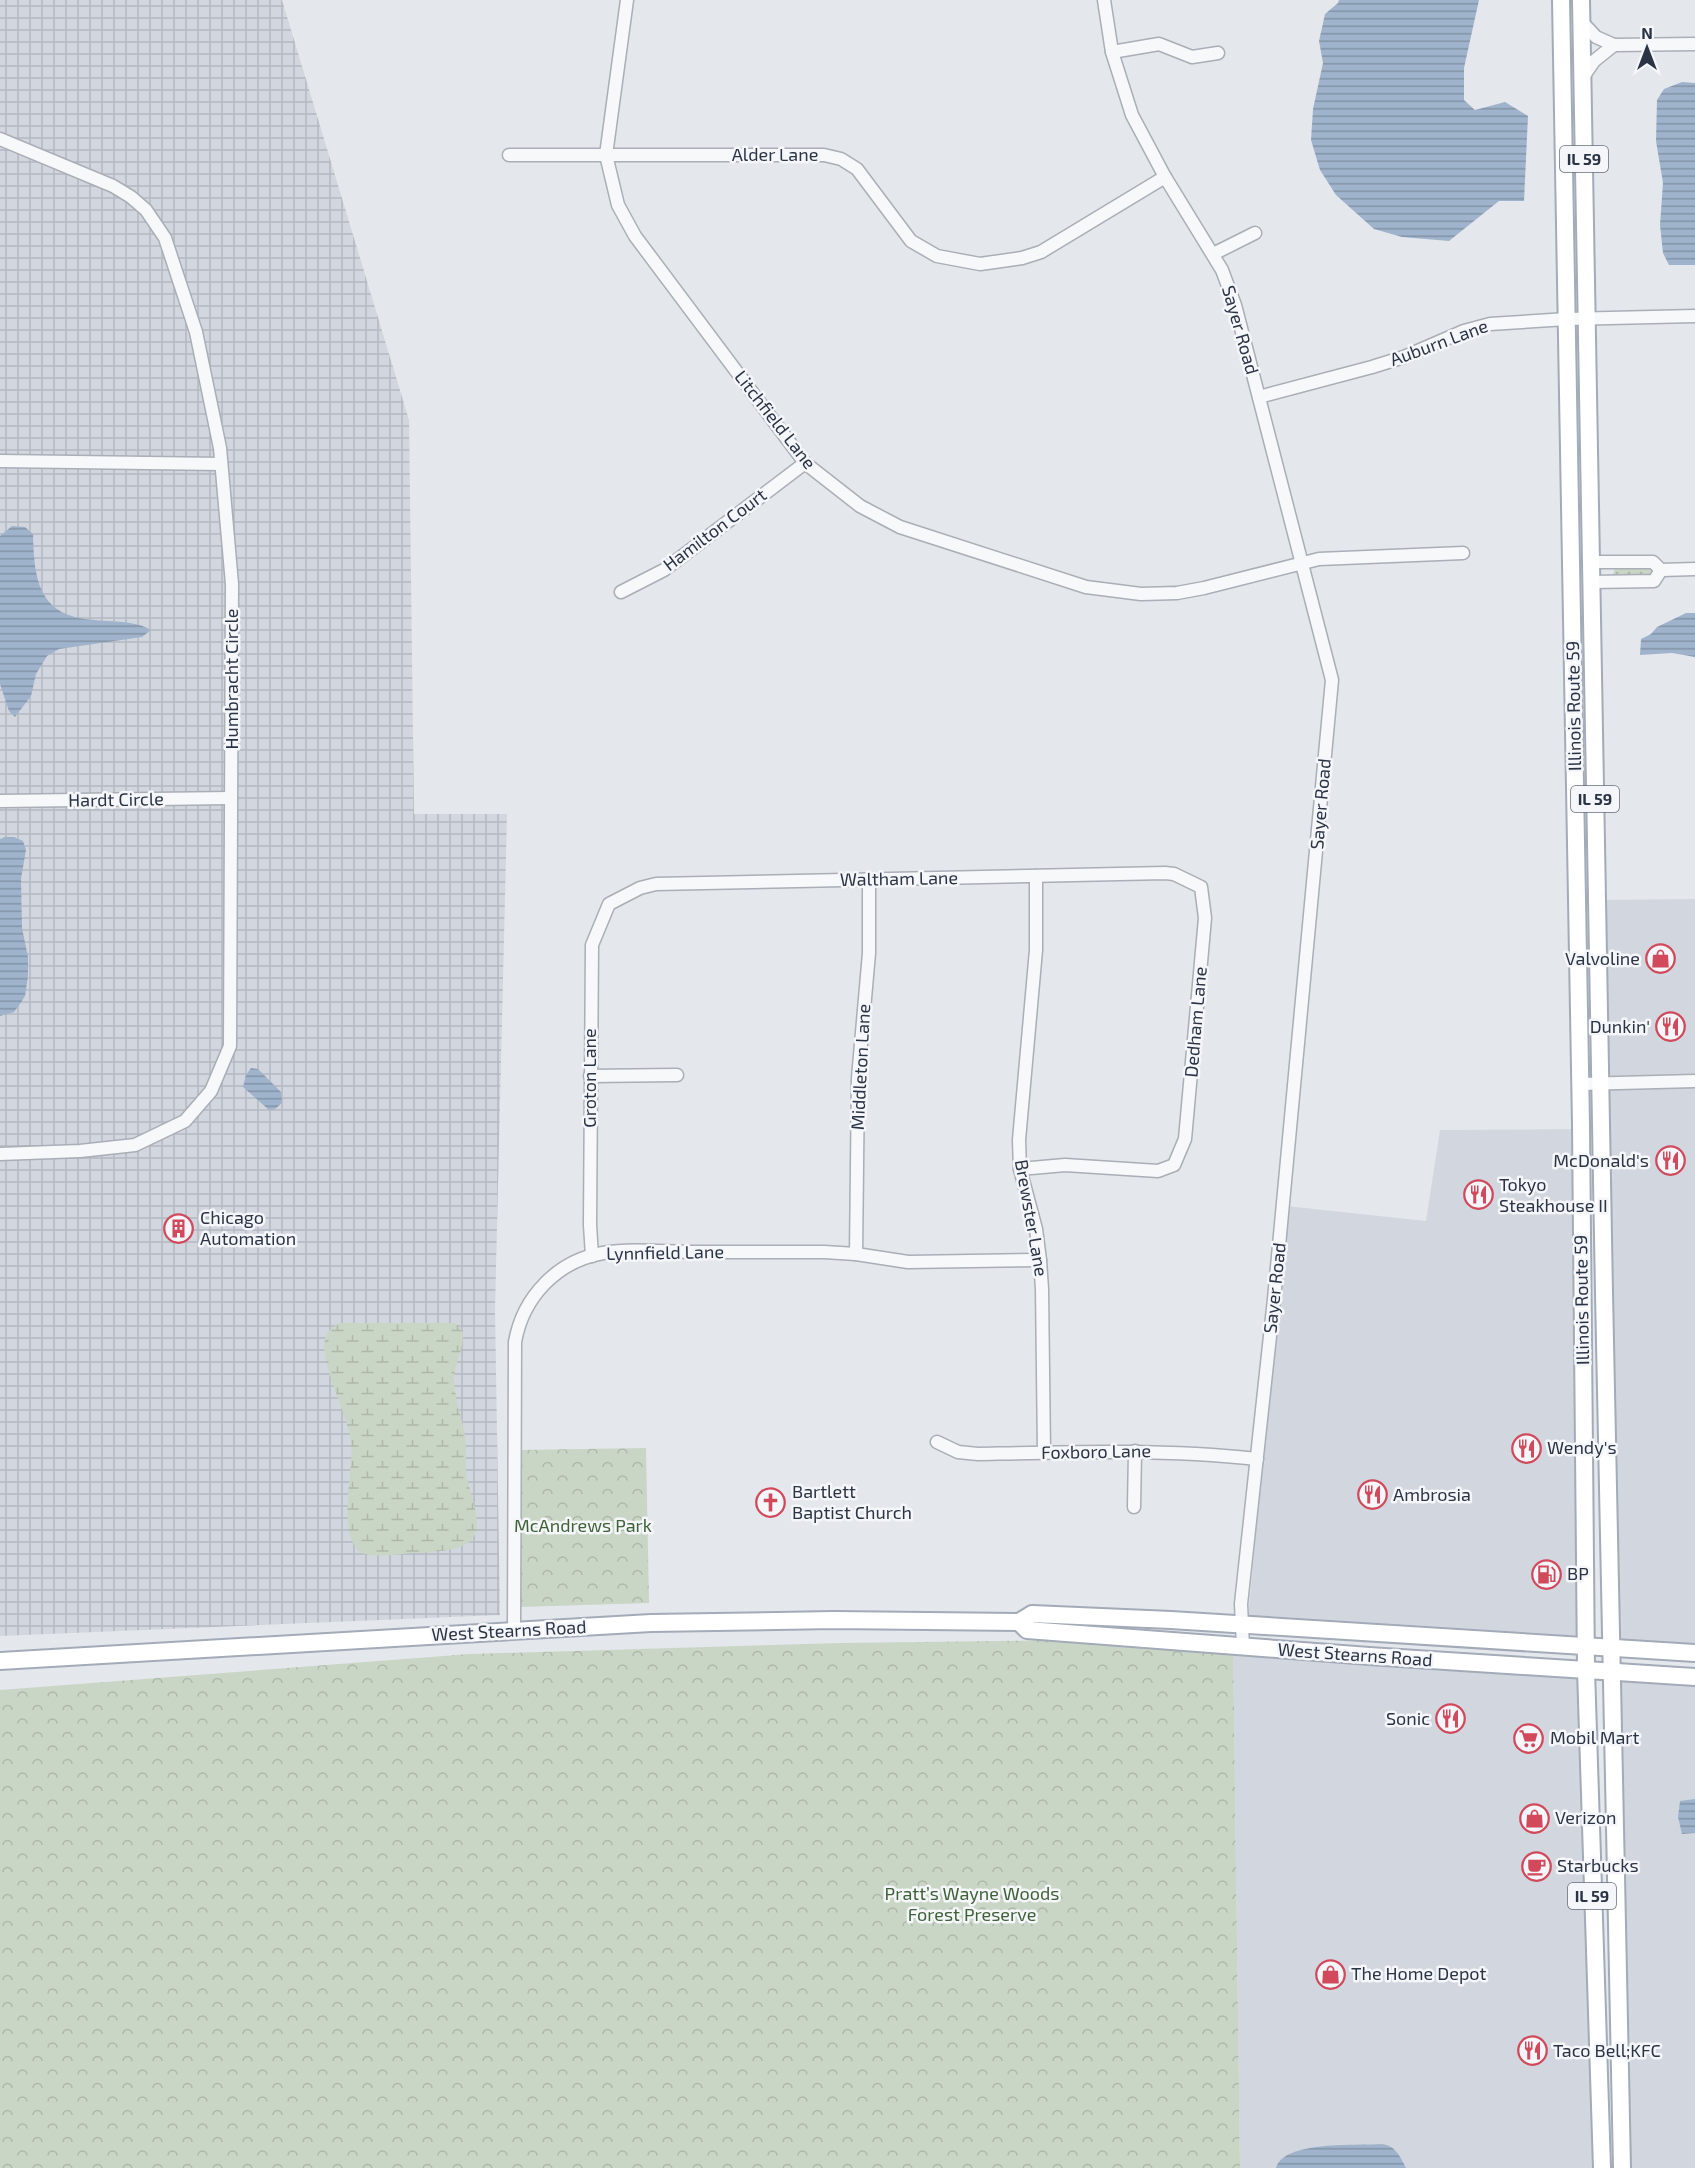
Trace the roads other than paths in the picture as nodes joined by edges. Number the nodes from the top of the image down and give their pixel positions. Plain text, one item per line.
1 (627, 0) edge
2 (1104, 0) edge
3 (1561, 0) edge
4 (1581, 0) edge
5 (1581, 21) junction
6 (1695, 44) edge
7 (1614, 45) junction
8 (1112, 52) junction
9 (1218, 53) dead end
10 (1583, 77) junction
11 (0, 140) edge
12 (509, 155) dead end
13 (606, 155) junction
14 (1165, 177) junction
15 (1256, 233) dead end
16 (1214, 254) junction
17 (1695, 316) edge
18 (1567, 319) junction
19 (1587, 319) junction
20 (1259, 397) junction
21 (0, 462) edge
22 (805, 463) junction
23 (221, 464) junction
24 (1463, 553) dead end
25 (1302, 562) junction
26 (1591, 562) junction
27 (1695, 569) edge
28 (1661, 570) junction
29 (1592, 582) junction
30 (621, 592) dead end
31 (231, 798) junction
32 (0, 801) edge
33 (1036, 876) junction
34 (869, 879) junction
35 (1191, 882) joint
36 (609, 904) joint
37 (677, 1075) dead end
38 (590, 1077) junction
39 (1695, 1081) edge
40 (1600, 1083) junction
41 (1580, 1084) junction
42 (0, 1154) edge
43 (1020, 1169) junction
44 (856, 1254) junction
45 (592, 1256) junction
46 (1040, 1260) junction
47 (937, 1442) dead end
48 (1135, 1451) junction
49 (1044, 1453) junction
50 (1257, 1458) junction
51 (1134, 1507) dead end
52 (1019, 1622) junction
53 (1241, 1625) junction
54 (514, 1630) junction
55 (1586, 1646) junction
56 (1243, 1647) junction
57 (1611, 1647) junction
58 (1695, 1653) edge
59 (0, 1661) edge
60 (1586, 1670) junction
61 (1612, 1672) junction
62 (1695, 1677) edge
63 (1602, 2168) edge
64 (1622, 2168) edge

1 - 13 street, Litchfield Lane
2 - 8 street, Sayer Road
3 - 18 main road, Illinois Route 59 / IL 59
4 - 5 main road, Illinois Route 59 / IL 59
5 - 7 street
5 - 10 main road, Illinois Route 59 / IL 59
6 - 7 street
7 - 10 street
8 - 9 street
8 - 14 street, Sayer Road
10 - 19 main road, Illinois Route 59 / IL 59
11 - 23 street, Humbracht Circle
12 - 13 street, Alder Lane
13 - 14 street, Alder Lane
13 - 22 street, Litchfield Lane
14 - 16 street, Sayer Road
15 - 16 street
16 - 20 street, Sayer Road
17 - 19 street, Auburn Lane
18 - 19 street, Auburn Lane
18 - 20 street, Auburn Lane
18 - 41 main road, Illinois Route 59 / IL 59
19 - 26 main road, Illinois Route 59 / IL 59
20 - 25 street, Sayer Road
21 - 23 street
22 - 25 street, Litchfield Lane
22 - 30 street, Hamilton Court
23 - 31 street, Humbracht Circle
24 - 25 street, Litchfield Lane
25 - 50 street, Sayer Road
26 - 28 street
26 - 29 main road, Illinois Route 59 / IL 59
27 - 28 street
28 - 29 street
29 - 40 main road, Illinois Route 59 / IL 59
31 - 32 street, Hardt Circle
31 - 42 street, Humbracht Circle
33 - 34 street, Waltham Lane
33 - 35 street, Waltham Lane
33 - 43 street, Brewster Lane
34 - 36 street, Waltham Lane
34 - 44 street, Middleton Lane
35 - 43 street, Dedham Lane
36 - 38 street, Groton Lane
37 - 38 street
38 - 45 street, Groton Lane
39 - 40 street
40 - 41 street
40 - 57 main road, Illinois Route 59 / IL 59
41 - 55 main road, Illinois Route 59 / IL 59
43 - 46 street, Brewster Lane
44 - 45 street, Lynnfield Lane
44 - 46 street, Lynnfield Lane
45 - 54 street, Lynnfield Lane
46 - 49 street, Brewster Lane
47 - 49 street, Foxboro Lane
48 - 49 street, Foxboro Lane
48 - 50 street, Foxboro Lane
48 - 51 street
50 - 53 street, Sayer Road
52 - 53 main road, West Stearns Road
52 - 54 main road, West Stearns Road
52 - 56 main road, West Stearns Road
53 - 55 main road, West Stearns Road
53 - 56 street, Sayer Road
54 - 59 main road, West Stearns Road
55 - 57 main road, West Stearns Road
55 - 60 main road, Illinois Route 59 / IL 59
56 - 60 main road, West Stearns Road
57 - 58 main road, West Stearns Road
57 - 61 main road, Illinois Route 59 / IL 59
60 - 61 main road, West Stearns Road
60 - 63 main road, Illinois Route 59 / IL 59
61 - 62 main road, West Stearns Road
61 - 64 main road, Illinois Route 59 / IL 59

